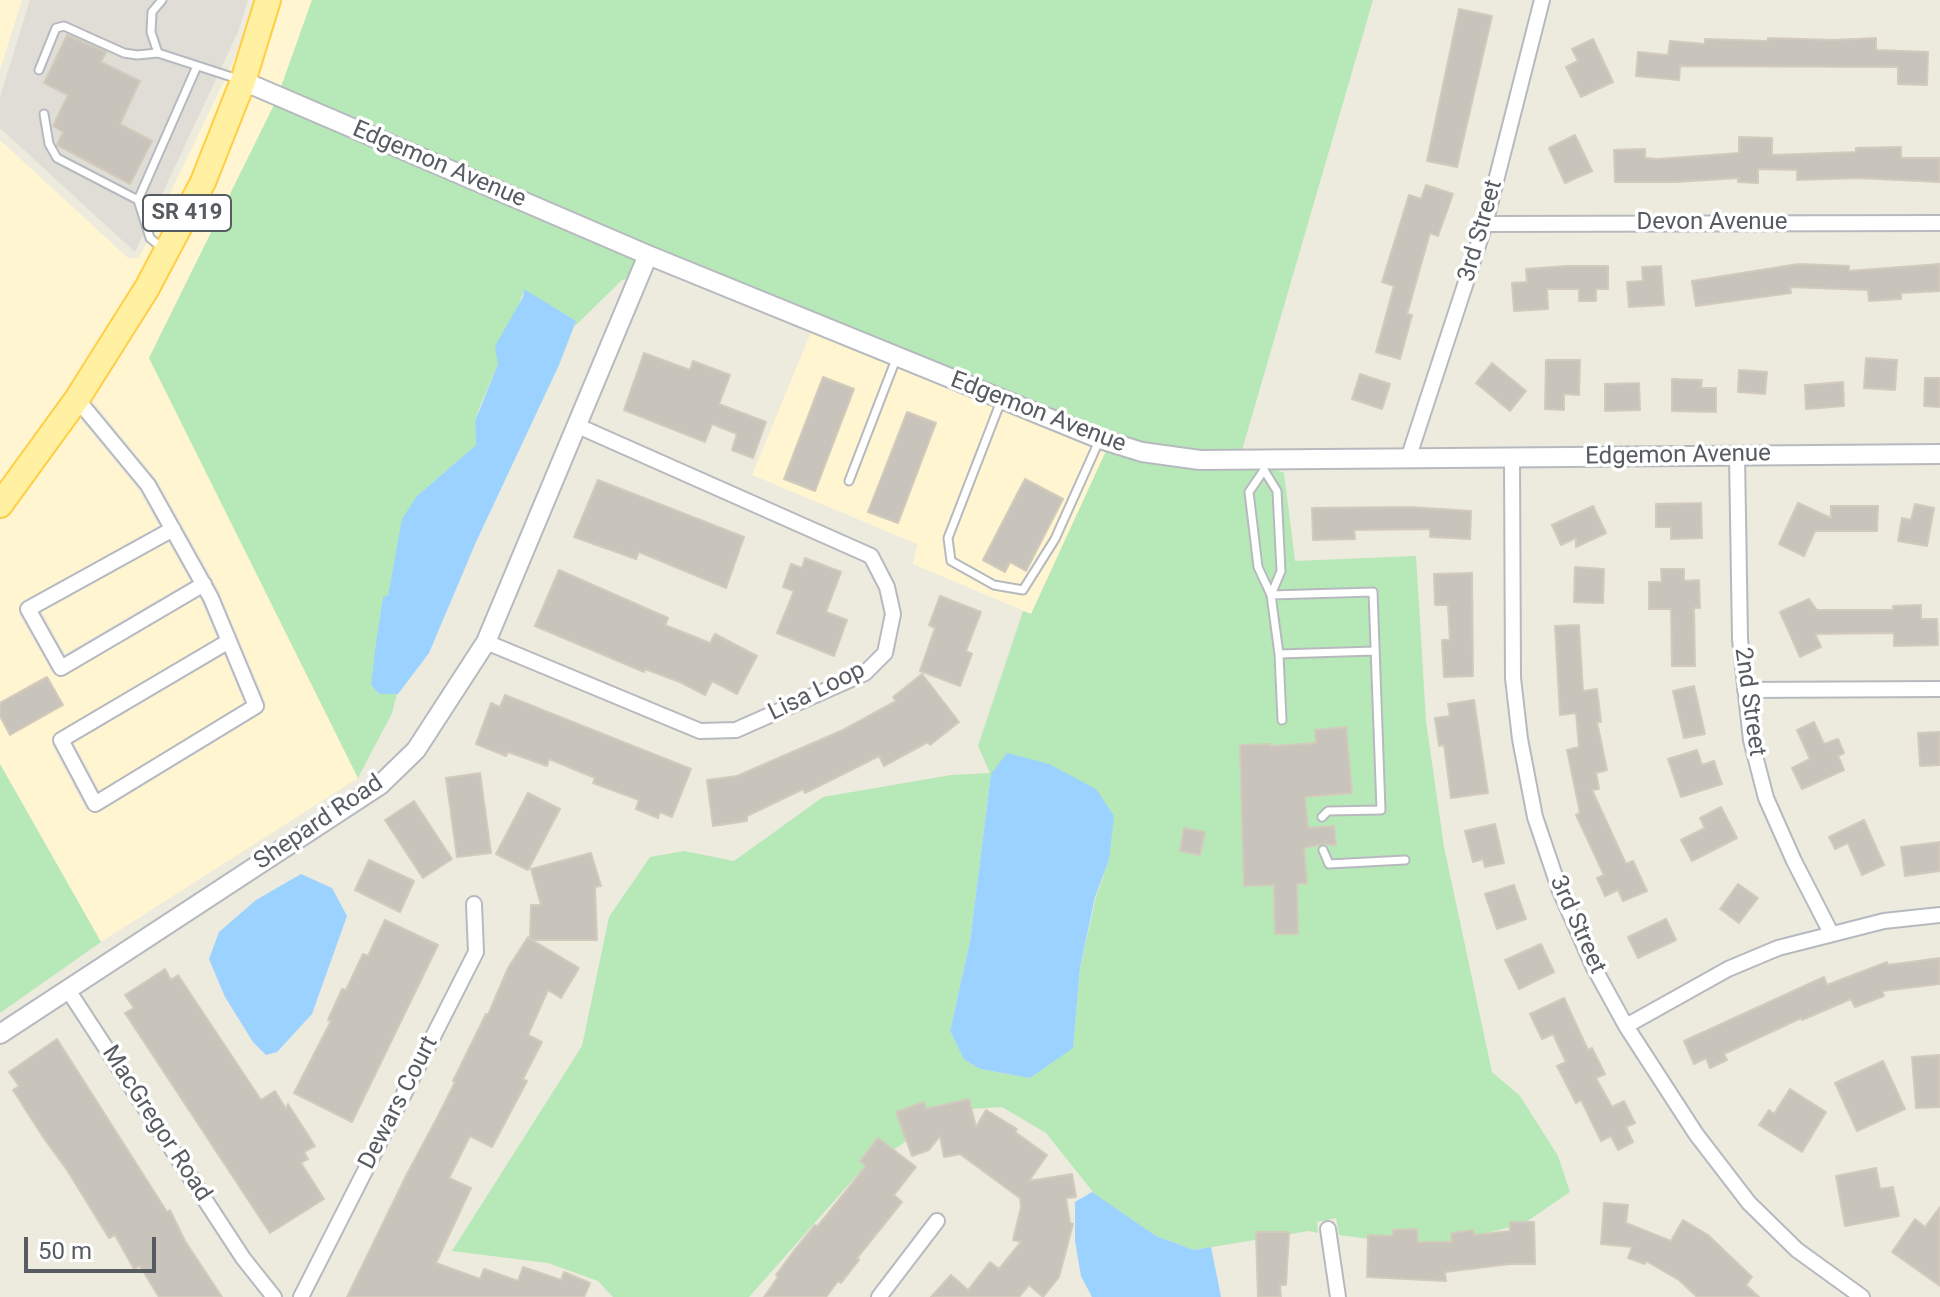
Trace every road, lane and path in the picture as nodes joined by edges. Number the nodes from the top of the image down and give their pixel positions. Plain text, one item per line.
1 (162, 0) edge
2 (268, 0) edge
3 (1542, 0) edge
4 (158, 53) junction
5 (197, 66) junction
6 (39, 70) dead end
7 (243, 81) junction
8 (44, 114) dead end
9 (138, 200) junction
10 (1940, 223) edge
11 (1485, 224) junction
12 (167, 252) junction
13 (648, 255) junction
14 (897, 357) junction
15 (77, 399) junction
16 (1002, 399) junction
17 (578, 426) junction
18 (1100, 439) junction
19 (1940, 454) edge
20 (1737, 455) junction
21 (1408, 459) junction
22 (1512, 459) junction
23 (1263, 465) junction
24 (849, 481) dead end
25 (0, 505) edge
26 (173, 529) junction
27 (204, 584) junction
28 (1271, 595) junction
29 (229, 641) junction
30 (486, 642) junction
31 (1375, 651) junction
32 (1279, 654) junction
33 (1940, 689) edge
34 (1745, 690) junction
35 (1282, 720) dead end
36 (1322, 817) dead end
37 (1323, 850) dead end
38 (1405, 860) dead end
39 (474, 904) dead end
40 (1940, 915) edge
41 (1831, 933) junction
42 (68, 990) junction
43 (1626, 1026) junction
44 (0, 1034) edge
45 (937, 1221) dead end
46 (1328, 1229) dead end
47 (274, 1297) edge
48 (301, 1297) edge
49 (879, 1297) edge
50 (1338, 1297) edge
51 (1862, 1297) edge

1 - 4 lane
2 - 7 main road, SR 419
3 - 11 street, 3rd Street
4 - 5 lane
4 - 6 lane
5 - 7 lane
5 - 9 lane
7 - 12 main road, SR 419
7 - 13 street, Edgemon Avenue
8 - 9 lane
9 - 12 lane
10 - 11 street, Devon Avenue
11 - 21 street, 3rd Street
12 - 15 main road, SR 419
13 - 14 street, Edgemon Avenue
13 - 17 street, Shepard Road
14 - 16 street, Edgemon Avenue
14 - 24 lane
15 - 25 main road, SR 419
15 - 26 street
16 - 18 street, Edgemon Avenue
16 - 18 lane
17 - 30 street, Shepard Road
17 - 30 street, Lisa Loop
18 - 23 street, Edgemon Avenue
19 - 20 street, Edgemon Avenue
20 - 22 street, Edgemon Avenue
20 - 34 street, 2nd Street
21 - 22 street, Edgemon Avenue
21 - 23 street, Edgemon Avenue
22 - 43 street, 3rd Street
23 - 28 lane
23 - 28 lane
26 - 27 street
26 - 27 street
27 - 29 street
28 - 31 lane
28 - 32 lane
29 - 29 street
30 - 42 street, Shepard Road
31 - 32 lane
31 - 36 lane
32 - 35 lane
33 - 34 street
34 - 41 street, 2nd Street
37 - 38 lane
39 - 48 street, Dewars Court
40 - 41 street
41 - 43 street
42 - 44 street, Shepard Road
42 - 47 street, MacGregor Road
43 - 51 street, 3rd Street
45 - 49 street
46 - 50 street

